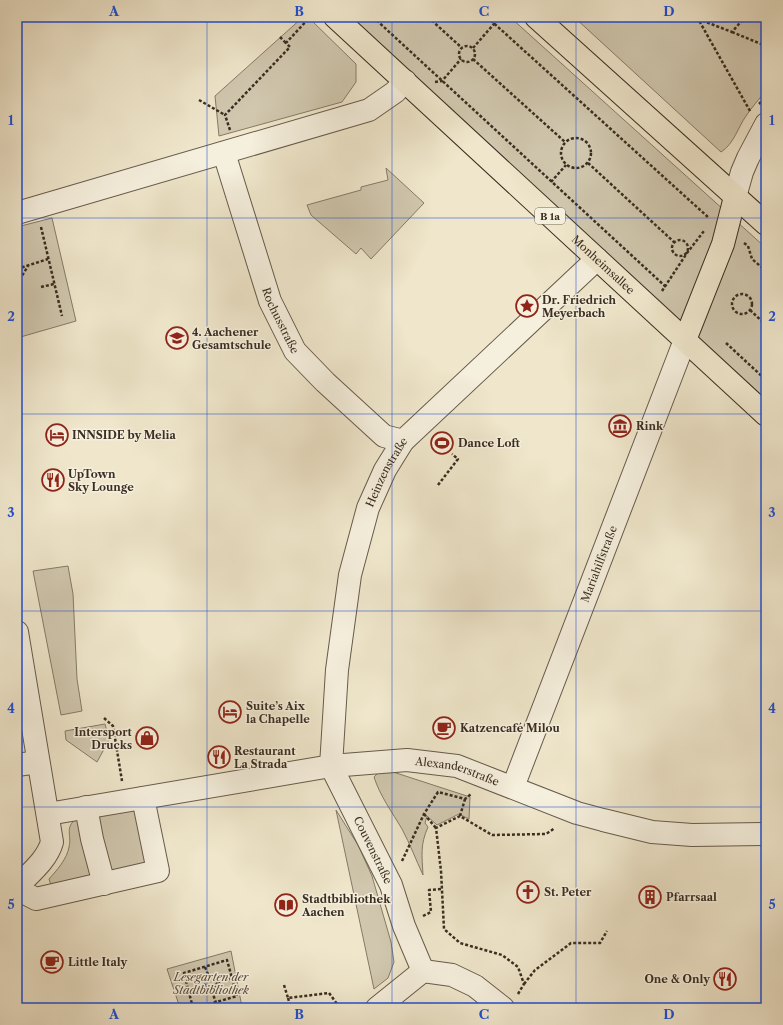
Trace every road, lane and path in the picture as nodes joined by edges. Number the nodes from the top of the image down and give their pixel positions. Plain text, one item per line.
1 (310, 17) edge
2 (335, 17) edge
3 (373, 17) edge
4 (428, 17) edge
5 (487, 17) edge
6 (500, 17) edge
7 (536, 17) edge
8 (693, 17) edge
9 (745, 17) edge
10 (698, 18) edge
11 (494, 24) junction
12 (732, 32) junction
13 (280, 37) dead end
14 (286, 43) junction
15 (766, 46) edge
16 (462, 48) junction
17 (473, 48) junction
18 (461, 59) junction
19 (473, 59) junction
20 (442, 81) junction
21 (405, 82) junction
22 (766, 97) edge
23 (199, 100) dead end
24 (225, 115) junction
25 (766, 124) edge
26 (565, 142) junction
27 (230, 151) junction
28 (588, 163) junction
29 (566, 165) junction
30 (551, 182) junction
31 (735, 197) junction
32 (27, 210) edge
33 (766, 224) edge
34 (718, 227) junction
35 (704, 230) dead end
36 (674, 242) junction
37 (687, 253) junction
38 (48, 259) junction
39 (597, 259) junction
40 (28, 265) junction
41 (17, 268) edge
42 (766, 271) edge
43 (17, 284) edge
44 (54, 284) junction
45 (41, 287) dead end
46 (666, 287) junction
47 (649, 307) junction
48 (750, 310) junction
49 (62, 316) dead end
50 (766, 325) edge
51 (685, 340) junction
52 (726, 343) dead end
53 (766, 380) edge
54 (766, 415) edge
55 (403, 441) junction
56 (452, 454) dead end
57 (438, 485) dead end
58 (17, 632) edge
59 (104, 718) dead end
60 (38, 762) junction
61 (17, 765) edge
62 (331, 766) junction
63 (488, 777) junction
64 (513, 787) junction
65 (466, 799) junction
66 (134, 800) junction
67 (86, 807) junction
68 (577, 813) junction
69 (48, 814) junction
70 (424, 814) junction
71 (460, 816) junction
72 (436, 828) junction
73 (766, 834) edge
74 (104, 884) junction
75 (391, 885) junction
76 (17, 888) edge
77 (442, 889) junction
78 (431, 912) dead end
79 (607, 931) dead end
80 (205, 967) junction
81 (423, 971) junction
82 (209, 977) junction
83 (237, 977) dead end
84 (232, 978) junction
85 (218, 982) junction
86 (524, 984) junction
87 (284, 985) dead end
88 (204, 986) junction
89 (189, 991) junction
90 (212, 991) junction
91 (288, 998) junction
92 (216, 1003) junction
93 (498, 1003) edge
94 (195, 1008) edge
95 (291, 1008) edge
96 (340, 1008) edge
97 (377, 1008) edge

1 - 14 path
2 - 21 main road, Monheimsallee / B 1a
3 - 20 path
4 - 16 path
5 - 11 path
6 - 11 path
7 - 31 main road
8 - 10 path
9 - 12 path
10 - 12 path
10 - 22 path
11 - 17 path
11 - 34 path
12 - 15 path
13 - 14 path
14 - 24 path
16 - 17 path
16 - 18 path
17 - 19 path
18 - 19 path
18 - 20 path
19 - 26 path
20 - 21 path
20 - 30 path
21 - 27 street
21 - 39 main road, Monheimsallee / B 1a
23 - 24 path
24 - 27 path
25 - 31 street
26 - 28 path
26 - 29 path
27 - 32 street
27 - 55 street, Rochusstraße
28 - 29 path
28 - 36 path
29 - 30 path
30 - 46 path
31 - 33 main road
31 - 34 main road
32 - 38 path
34 - 42 path
34 - 51 main road
35 - 37 path
36 - 37 path
36 - 37 path
37 - 46 path
38 - 40 path
38 - 44 path
39 - 47 main road, Monheimsallee / B 1a
39 - 55 street, Heinzenstraße
40 - 41 path
40 - 43 path
44 - 45 path
44 - 49 path
46 - 47 path
47 - 51 main road, Monheimsallee / B 1a
48 - 48 path
48 - 50 path
51 - 54 main road, Monheimsallee / B 1a
51 - 64 street, Mariahilfstraße
52 - 53 path
55 - 62 street, Heinzenstraße
56 - 57 path
58 - 60 street
59 - 66 path
60 - 61 street
60 - 69 street
62 - 63 street, Alexanderstraße
62 - 66 street, Alexanderstraße
62 - 75 street, Couvenstraße
63 - 64 street, Alexanderstraße
63 - 65 path
64 - 68 street, Alexanderstraße
65 - 70 path
65 - 71 path
66 - 67 street, Alexanderstraße
66 - 74 street
67 - 69 street, Alexanderstraße
67 - 74 street
68 - 71 path
68 - 73 street, Alexanderstraße
69 - 76 street
70 - 72 path
70 - 75 path
71 - 72 path
72 - 77 path
74 - 76 street
75 - 81 street, Couvenstraße
77 - 78 path
77 - 86 path
79 - 86 path
80 - 82 path
80 - 84 path
80 - 89 path
81 - 93 street
81 - 97 street
82 - 85 path
82 - 88 path
83 - 84 path
84 - 85 path
84 - 92 path
85 - 90 path
86 - 93 path
87 - 91 path
88 - 89 path
88 - 90 path
89 - 94 path
90 - 92 path
91 - 95 path
91 - 96 path
92 - 94 path

